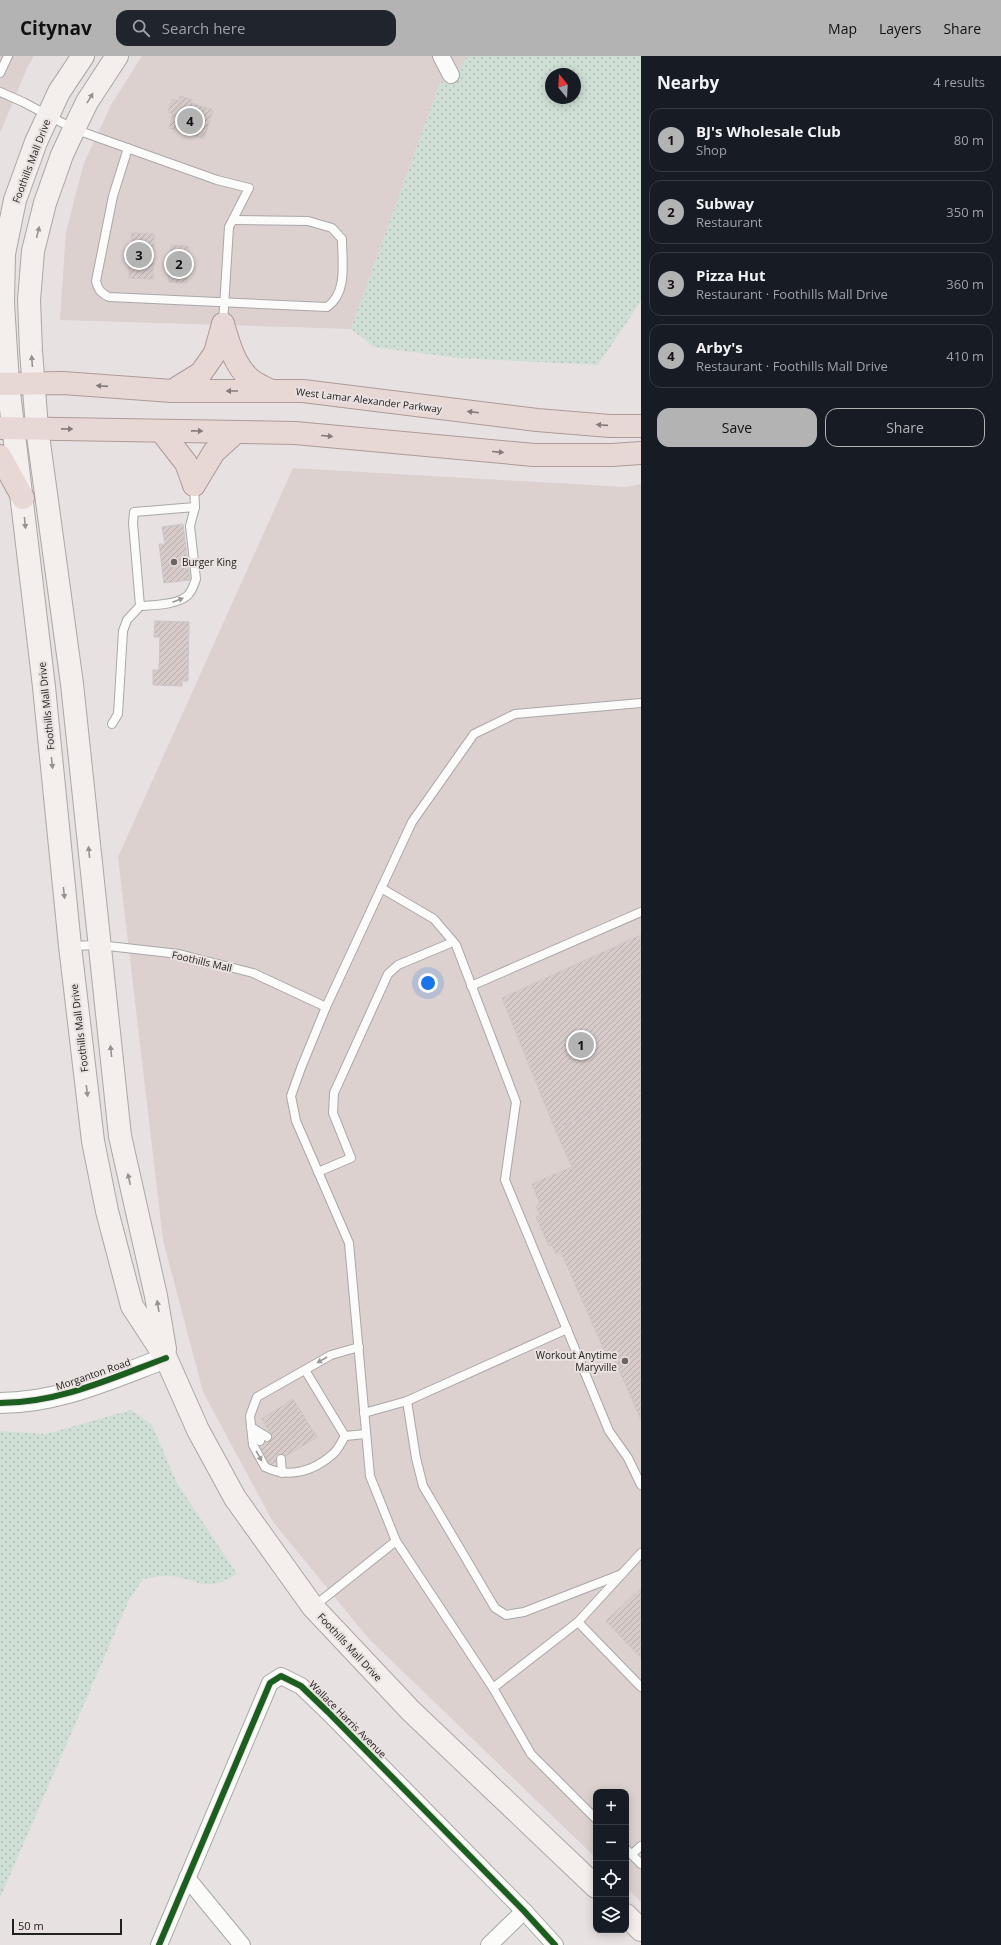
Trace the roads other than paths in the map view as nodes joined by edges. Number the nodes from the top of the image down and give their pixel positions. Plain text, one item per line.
1 (8, 56) edge
2 (83, 56) edge
3 (117, 56) edge
4 (441, 56) edge
5 (0, 73) edge
6 (451, 75) dead end
7 (0, 92) edge
8 (48, 115) junction
9 (74, 129) junction
10 (128, 148) junction
11 (233, 220) junction
12 (225, 302) junction
13 (223, 324) junction
14 (33, 382) junction
15 (4, 384) edge
16 (172, 391) junction
17 (271, 391) junction
18 (641, 426) edge
19 (7, 428) edge
20 (37, 428) junction
21 (161, 431) junction
22 (236, 432) junction
23 (641, 453) edge
24 (0, 456) edge
25 (194, 485) junction
26 (23, 498) junction
27 (195, 508) junction
28 (140, 606) junction
29 (641, 703) edge
30 (112, 724) dead end
31 (381, 888) junction
32 (641, 912) edge
33 (453, 942) junction
34 (99, 945) junction
35 (70, 946) junction
36 (471, 986) junction
37 (326, 1007) junction
38 (318, 1172) junction
39 (567, 1329) junction
40 (359, 1346) junction
41 (166, 1358) junction
42 (305, 1370) junction
43 (407, 1401) junction
44 (0, 1403) edge
45 (364, 1413) junction
46 (251, 1427) junction
47 (366, 1434) junction
48 (345, 1436) junction
49 (264, 1439) dead end
50 (277, 1462) dead end
51 (282, 1473) junction
52 (641, 1485) edge
53 (396, 1541) junction
54 (641, 1553) edge
55 (622, 1574) junction
56 (313, 1607) junction
57 (578, 1622) junction
58 (641, 1687) edge
59 (493, 1688) junction
60 (593, 1816) edge
61 (641, 1846) edge
62 (629, 1852) edge
63 (641, 1864) edge
64 (187, 1878) junction
65 (593, 1884) edge
66 (524, 1911) junction
67 (629, 1919) edge
68 (641, 1930) edge
69 (159, 1945) edge
70 (242, 1945) edge
71 (489, 1945) edge
72 (555, 1945) edge

1 - 5 lane
2 - 8 main road, Foothills Mall Drive
9 -> 3 main road, Foothills Mall Drive
4 - 6 street
7 - 8 lane
8 - 9 lane
8 - 15 main road, Foothills Mall Drive
9 - 10 lane
14 -> 9 main road, Foothills Mall Drive
10 - 11 lane
10 - 12 lane
11 - 12 lane
11 - 12 lane
12 - 13 lane
13 - 16 highway
13 - 17 highway
14 - 15 highway, West Lamar Alexander Parkway
16 -> 14 highway, West Lamar Alexander Parkway
14 - 20 main road, Foothills Mall Drive
15 - 19 main road, Foothills Mall Drive
17 -> 16 highway, West Lamar Alexander Parkway
18 -> 17 highway, West Lamar Alexander Parkway
19 - 20 highway
19 - 26 main road, Foothills Mall Drive
20 -> 21 highway
34 -> 20 main road, Foothills Mall Drive
21 -> 22 highway
21 - 25 highway
22 -> 23 highway
22 - 25 highway
24 - 26 highway
25 - 27 lane
26 -> 35 main road, Foothills Mall Drive
28 -> 27 lane
27 - 28 lane
28 - 30 lane
29 - 31 lane
31 - 33 lane
31 - 37 lane
32 - 36 lane
33 - 36 lane
33 - 38 lane
34 - 35 lane, Foothills Mall
34 - 37 lane, Foothills Mall
41 -> 34 main road, Foothills Mall Drive
35 -> 41 main road, Foothills Mall Drive
36 - 39 lane
37 - 38 lane
38 - 40 lane
39 - 43 lane
39 - 52 lane
40 -> 42 lane
40 - 45 lane
41 - 44 street, Morganton Road
41 - 56 main road, Foothills Mall Drive
42 - 46 lane
42 - 48 lane
43 - 45 lane
43 - 55 lane
45 - 47 lane
46 - 49 lane
46 -> 51 lane
47 - 48 lane
47 - 53 lane
48 - 51 lane
50 - 51 lane
53 - 56 lane
53 - 59 lane
54 - 55 lane
55 - 57 lane
56 - 65 main road, Foothills Mall Drive
57 - 58 lane
57 - 59 lane
59 - 60 lane
61 - 62 lane
62 - 63 lane
64 - 66 street, Wallace Harris Avenue
64 - 69 street, Wallace Harris Avenue
64 - 70 street
66 - 71 street
66 - 72 street, Wallace Harris Avenue
67 - 68 main road

